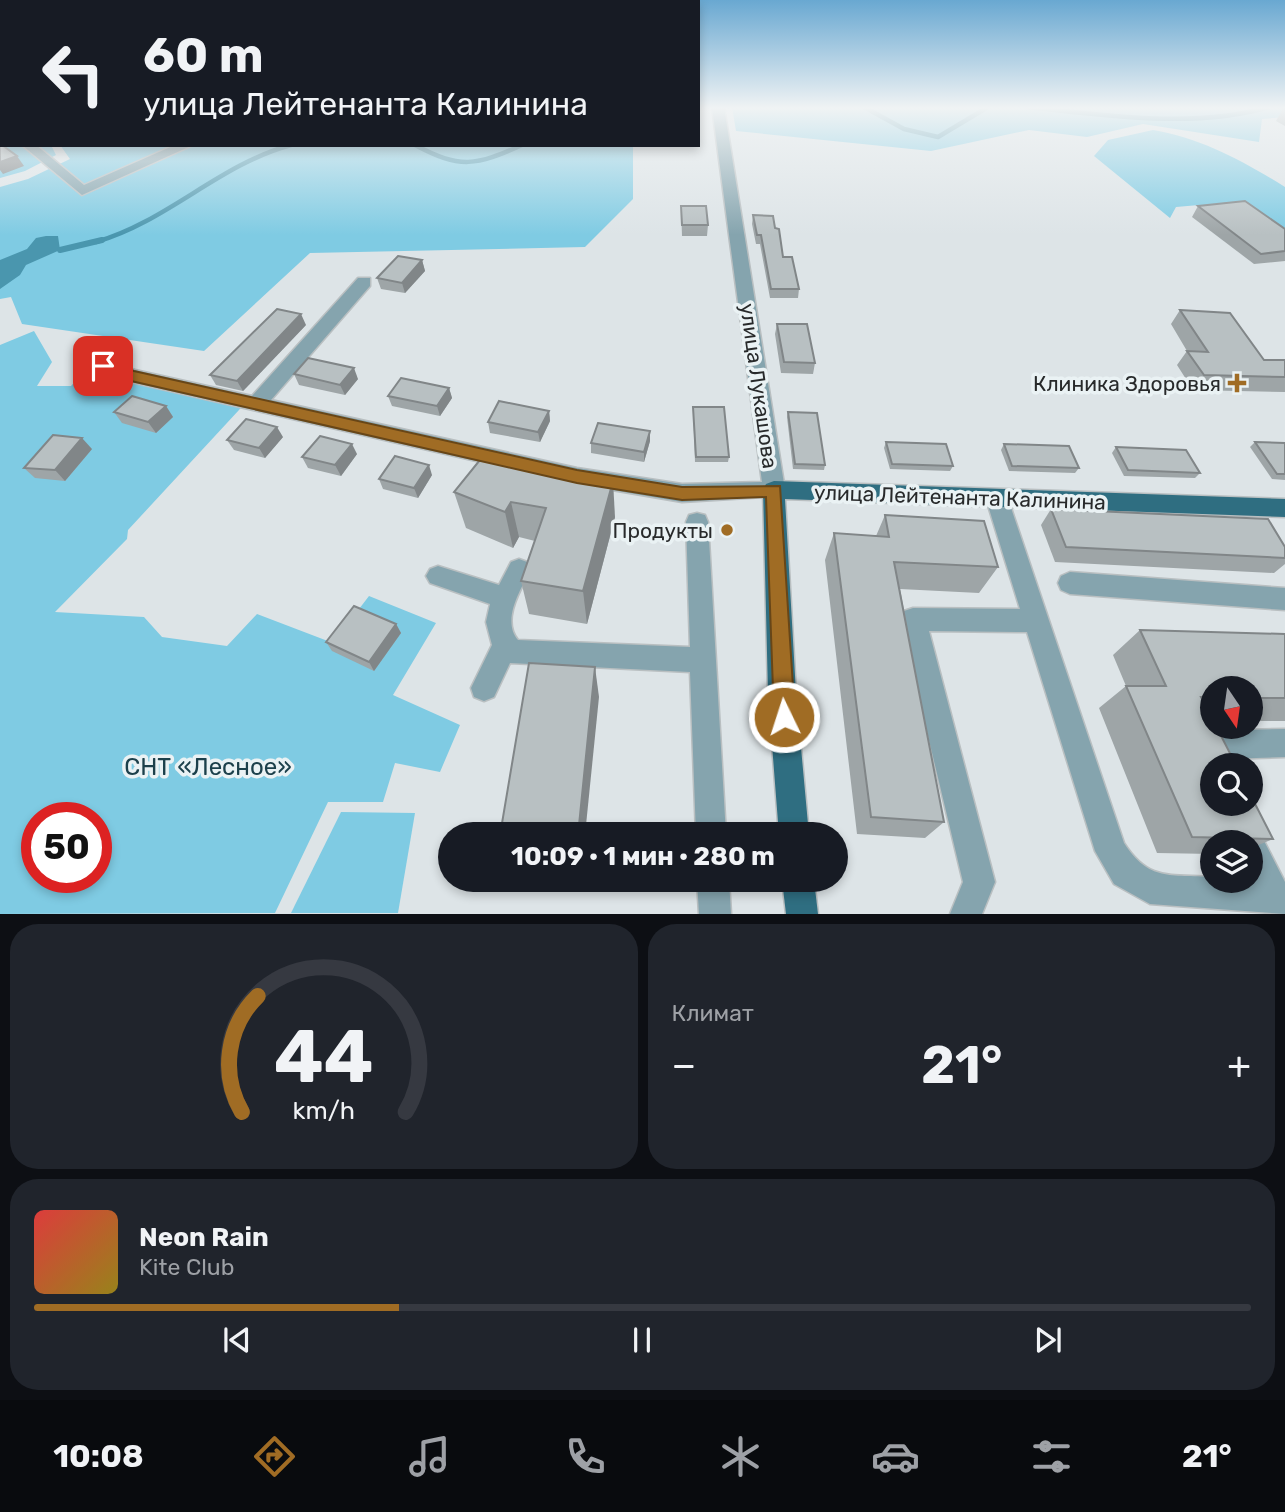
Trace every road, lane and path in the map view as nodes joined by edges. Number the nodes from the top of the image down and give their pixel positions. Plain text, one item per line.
1 (33, 150) edge
2 (176, 150) edge
3 (724, 150) edge
4 (364, 282) dead end
5 (103, 366) dead end
6 (258, 402) junction
7 (774, 491) junction
8 (997, 499) junction
9 (1285, 508) edge
10 (697, 522) dead end
11 (519, 569) dead end
12 (438, 576) dead end
13 (1070, 583) dead end
14 (505, 598) junction
15 (1285, 599) edge
16 (1037, 621) junction
17 (505, 646) junction
18 (702, 660) junction
19 (484, 688) dead end
20 (1285, 743) edge
21 (1207, 753) edge
22 (710, 822) edge
23 (793, 822) edge
24 (1263, 868) edge
25 (714, 892) edge
26 (799, 892) edge
27 (1279, 897) edge
28 (966, 913) edge
29 (715, 914) edge
30 (802, 914) edge

1 - 2 street
3 - 7 street, улица Лукашова
4 - 6 street
5 - 6 street, улица Лейтенанта Калинина
6 - 7 street, улица Лейтенанта Калинина
7 - 8 main road, улица Лейтенанта Калинина
7 - 23 main road, улица Лукашова
8 - 9 main road, улица Лейтенанта Калинина
8 - 16 street
10 - 18 street
11 - 14 street
12 - 14 street
13 - 15 street
14 - 17 street
16 - 27 street
16 - 28 street
17 - 18 street
17 - 19 street
18 - 22 street
20 - 21 street
24 - 27 street
25 - 29 street
26 - 30 main road

